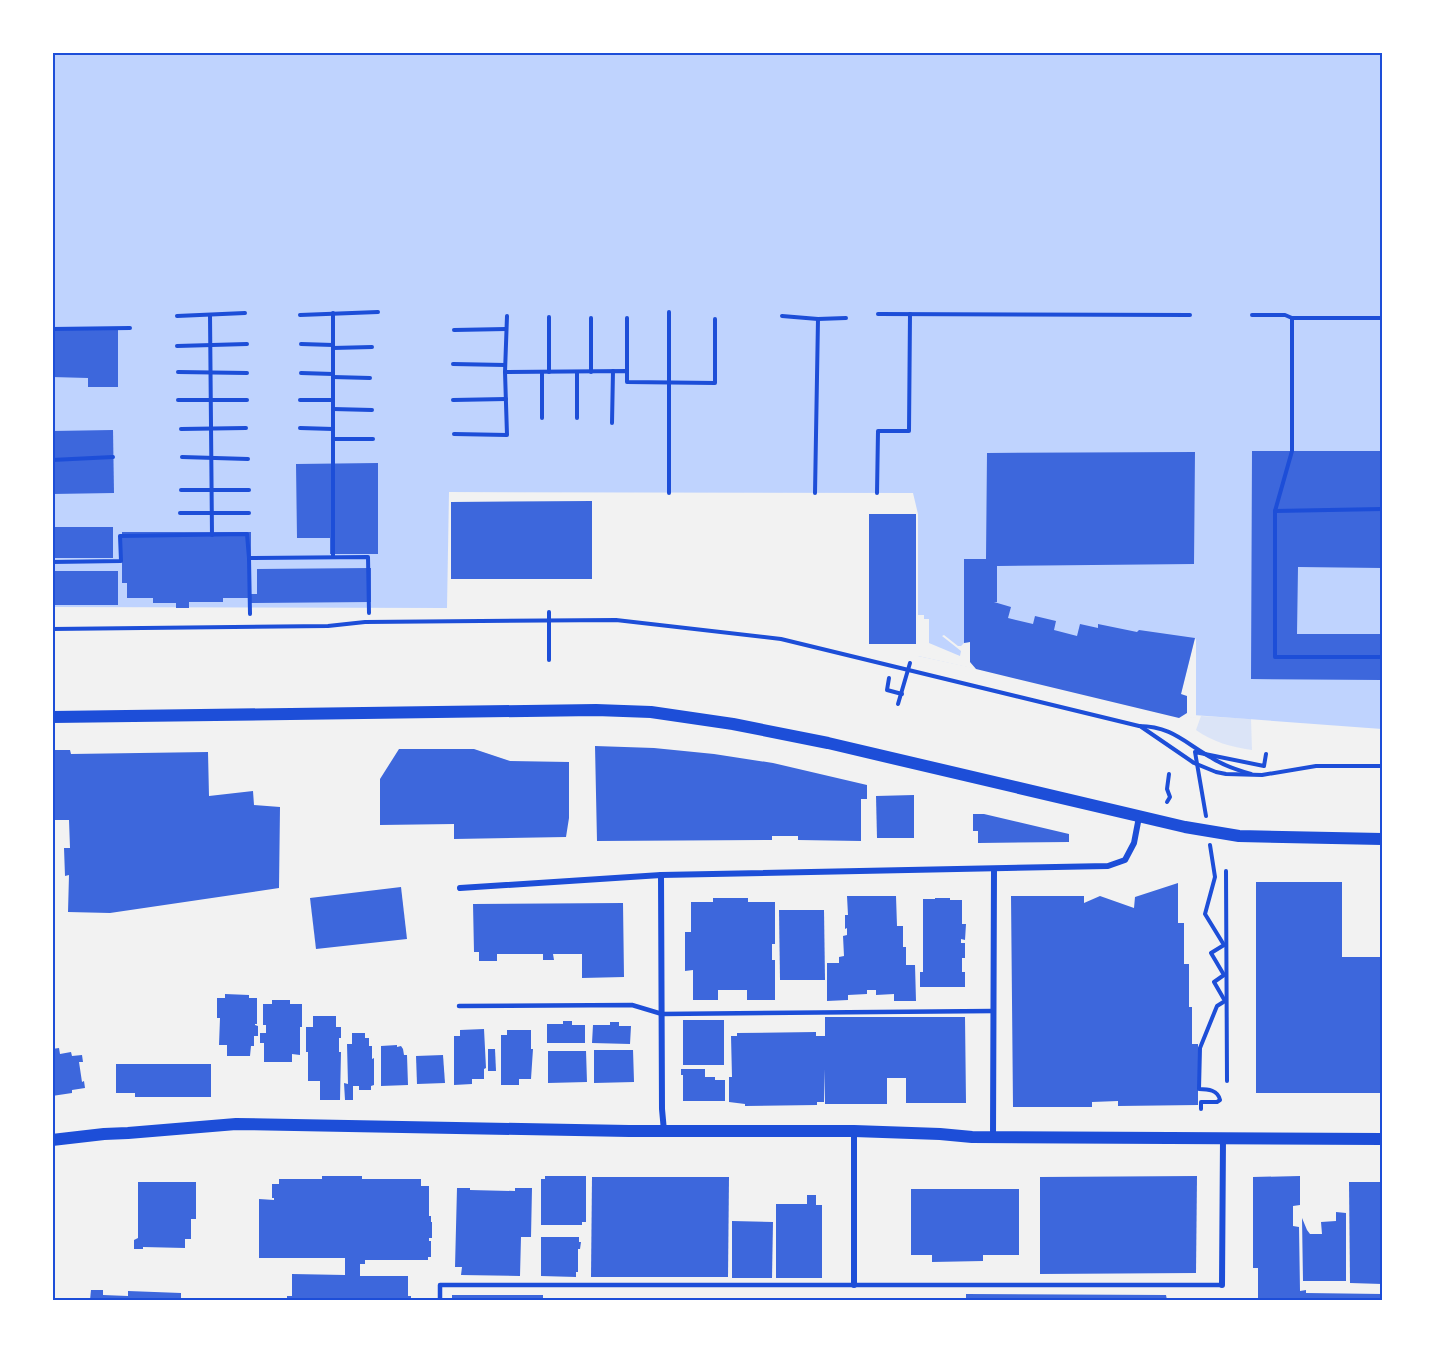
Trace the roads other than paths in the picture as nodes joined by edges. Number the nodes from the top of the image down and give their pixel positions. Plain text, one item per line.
1 (52, 717) edge
2 (1139, 817) junction
3 (1383, 839) edge
4 (994, 869) junction
5 (661, 875) junction
6 (460, 888) dead end
7 (459, 1006) dead end
8 (993, 1011) junction
9 (662, 1014) junction
10 (664, 1131) junction
11 (854, 1131) junction
12 (993, 1137) junction
13 (1223, 1137) junction
14 (1383, 1138) edge
15 (52, 1140) edge
16 (854, 1285) junction
17 (1222, 1285) joint
18 (440, 1300) edge

1 - 2 main road
2 - 3 main road
2 - 4 street
4 - 5 street
4 - 8 street
5 - 6 street
5 - 9 street
7 - 9 lane
8 - 9 lane
8 - 12 street
9 - 10 street
10 - 11 main road
10 - 15 main road
11 - 12 main road
11 - 16 street
12 - 13 main road
13 - 14 main road
13 - 17 street
16 - 17 lane
16 - 18 lane

